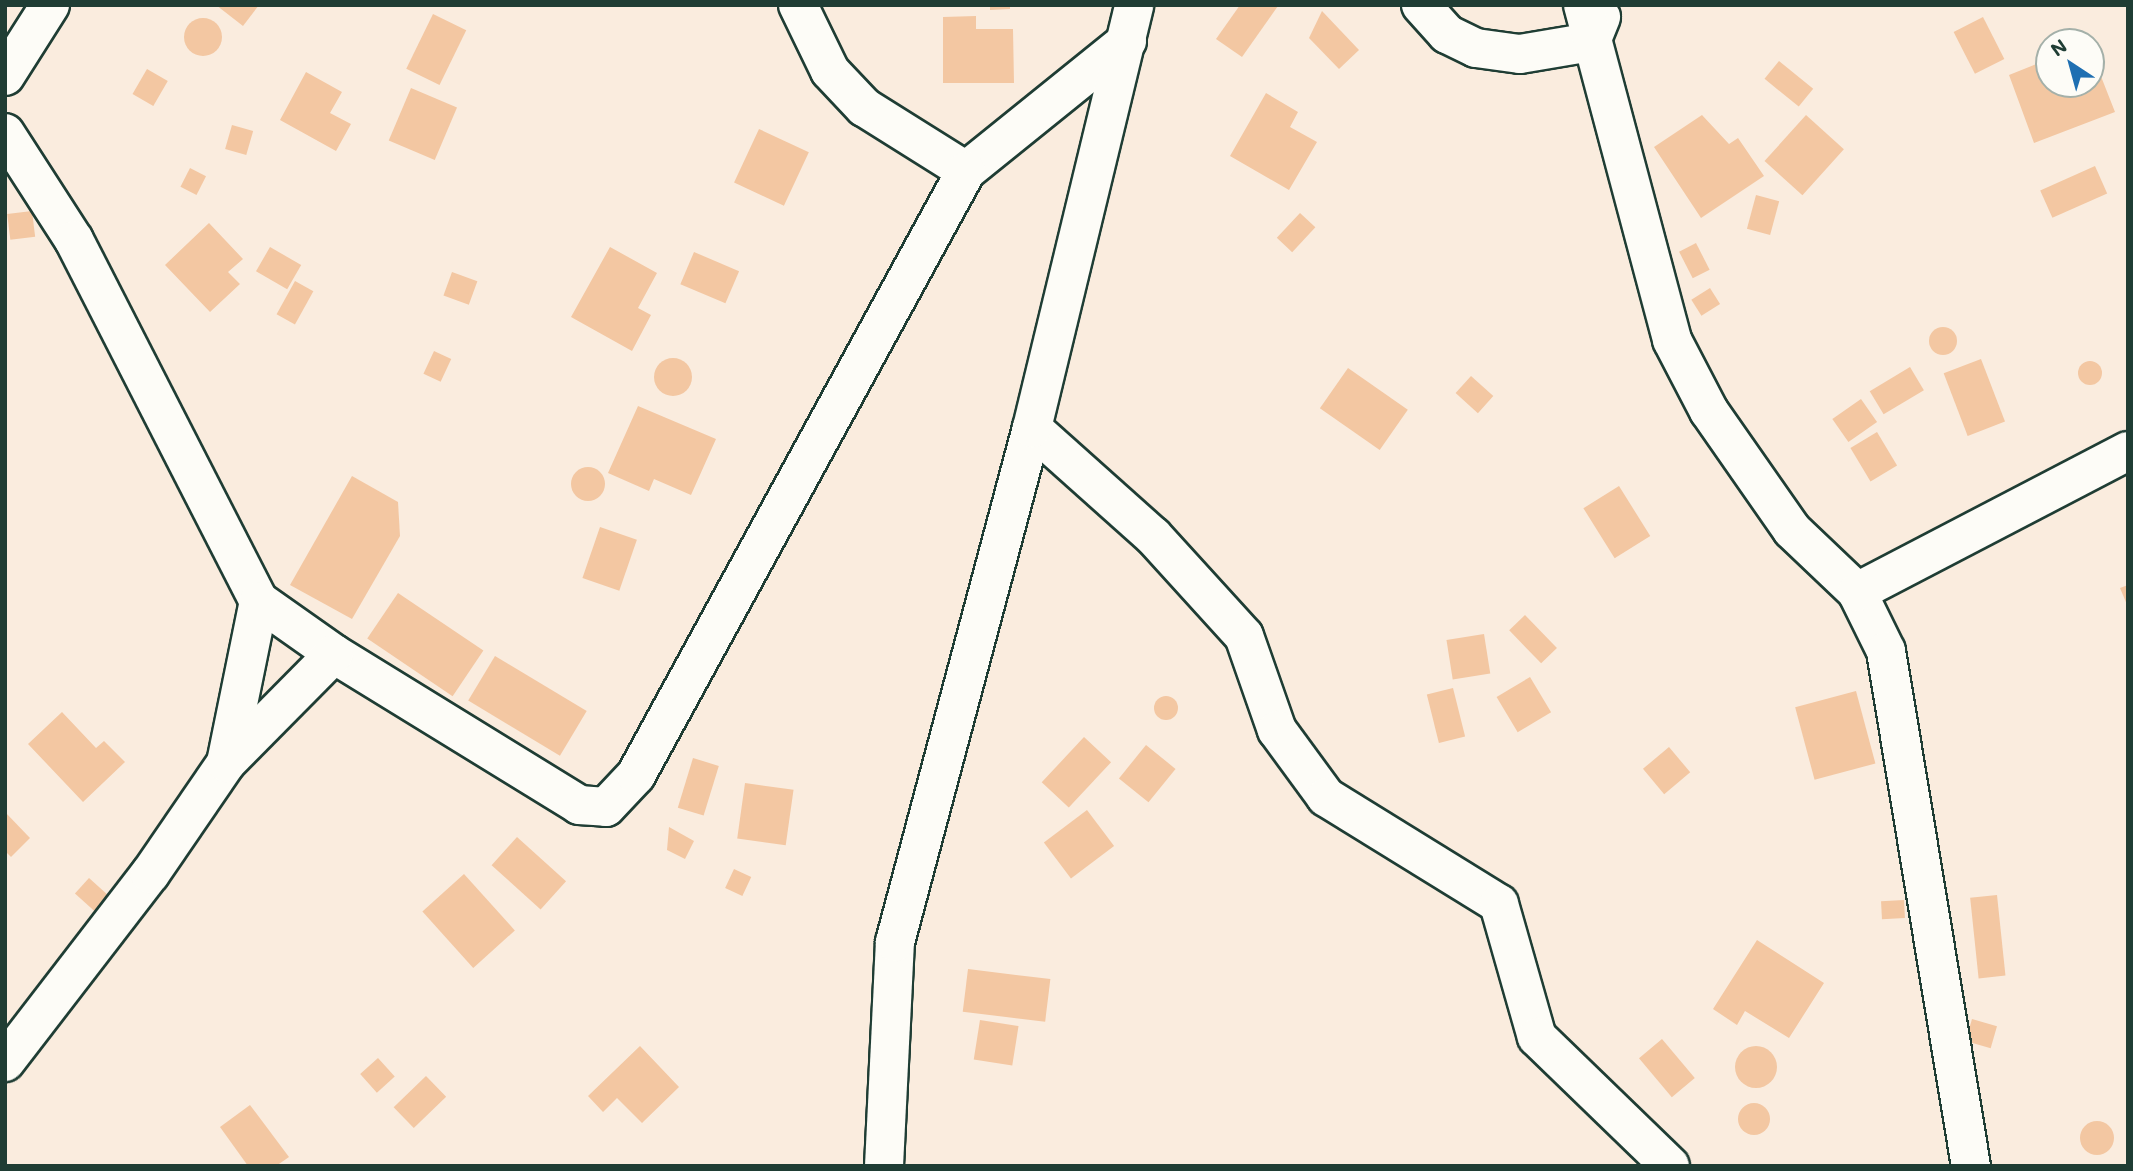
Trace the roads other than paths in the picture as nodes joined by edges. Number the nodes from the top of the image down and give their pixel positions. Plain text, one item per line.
1 (50, 5) edge
2 (799, 5) edge
3 (1421, 5) edge
4 (1606, 5) edge
5 (1130, 23) edge
6 (1587, 23) edge
7 (5, 76) edge
8 (5, 132) edge
9 (966, 171) junction
10 (1032, 428) junction
11 (2128, 451) edge
12 (1857, 592) junction
13 (259, 601) junction
14 (334, 654) junction
15 (226, 763) junction
16 (5, 1062) edge
17 (884, 1166) edge
18 (1670, 1166) edge
19 (1971, 1166) edge

1 - 7 street
2 - 9 street
3 - 6 street
4 - 6 street
5 - 9 street
5 - 10 street
6 - 12 street
8 - 13 street
9 - 14 street
10 - 17 street
10 - 18 street
11 - 12 street
12 - 19 street
13 - 14 street
13 - 15 street
14 - 15 street
15 - 16 street

